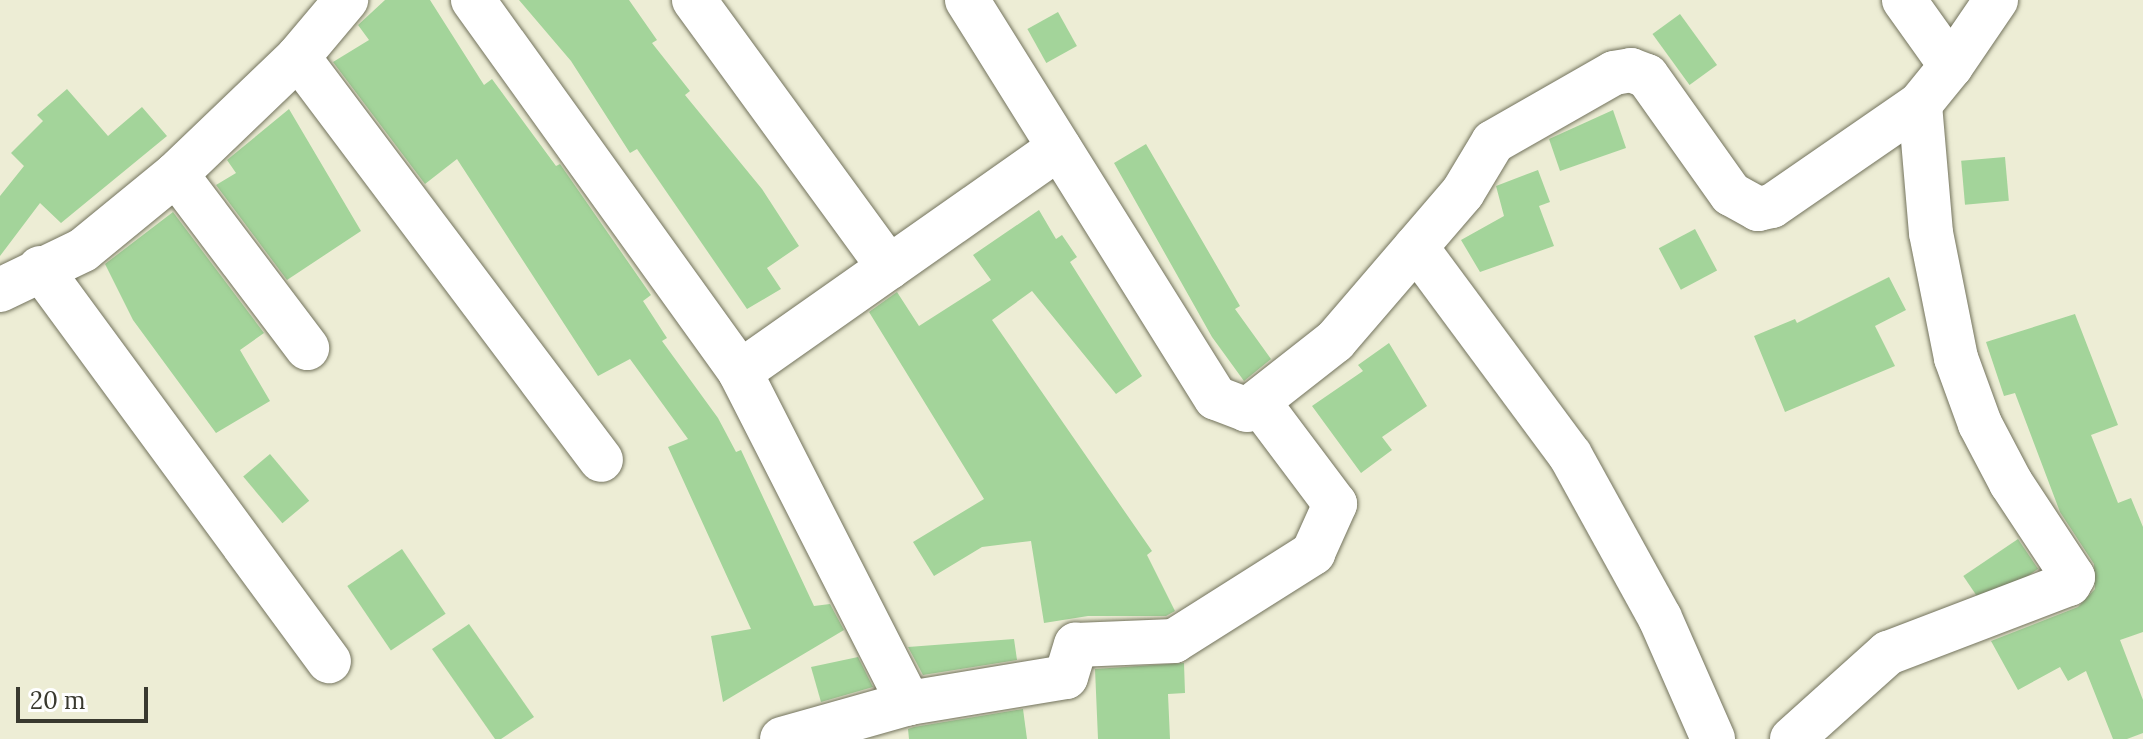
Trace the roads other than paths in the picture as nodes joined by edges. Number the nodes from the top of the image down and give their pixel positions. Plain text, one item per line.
1 (346, 0) edge
2 (473, 0) edge
3 (694, 0) edge
4 (967, 0) edge
5 (1904, 0) edge
6 (1996, 0) edge
7 (298, 57) junction
8 (1951, 66) junction
9 (1920, 104) junction
10 (1059, 148) junction
11 (176, 174) junction
12 (1416, 247) junction
13 (889, 267) junction
14 (40, 268) junction
15 (0, 290) edge
16 (307, 348) dead end
17 (740, 372) junction
18 (1260, 404) junction
19 (601, 460) dead end
20 (329, 661) dead end
21 (909, 703) junction
22 (782, 739) edge
23 (1713, 739) edge
24 (1792, 739) edge

1 - 7 street
2 - 17 street
3 - 13 street
4 - 10 street
5 - 8 street
6 - 8 street
7 - 11 street
7 - 19 street
8 - 9 street
9 - 12 street
9 - 24 street
10 - 13 street
10 - 18 street
11 - 14 street
11 - 16 street
12 - 18 street
12 - 23 street
13 - 17 street
14 - 15 street
14 - 20 street
17 - 21 street
18 - 21 street
21 - 22 street

